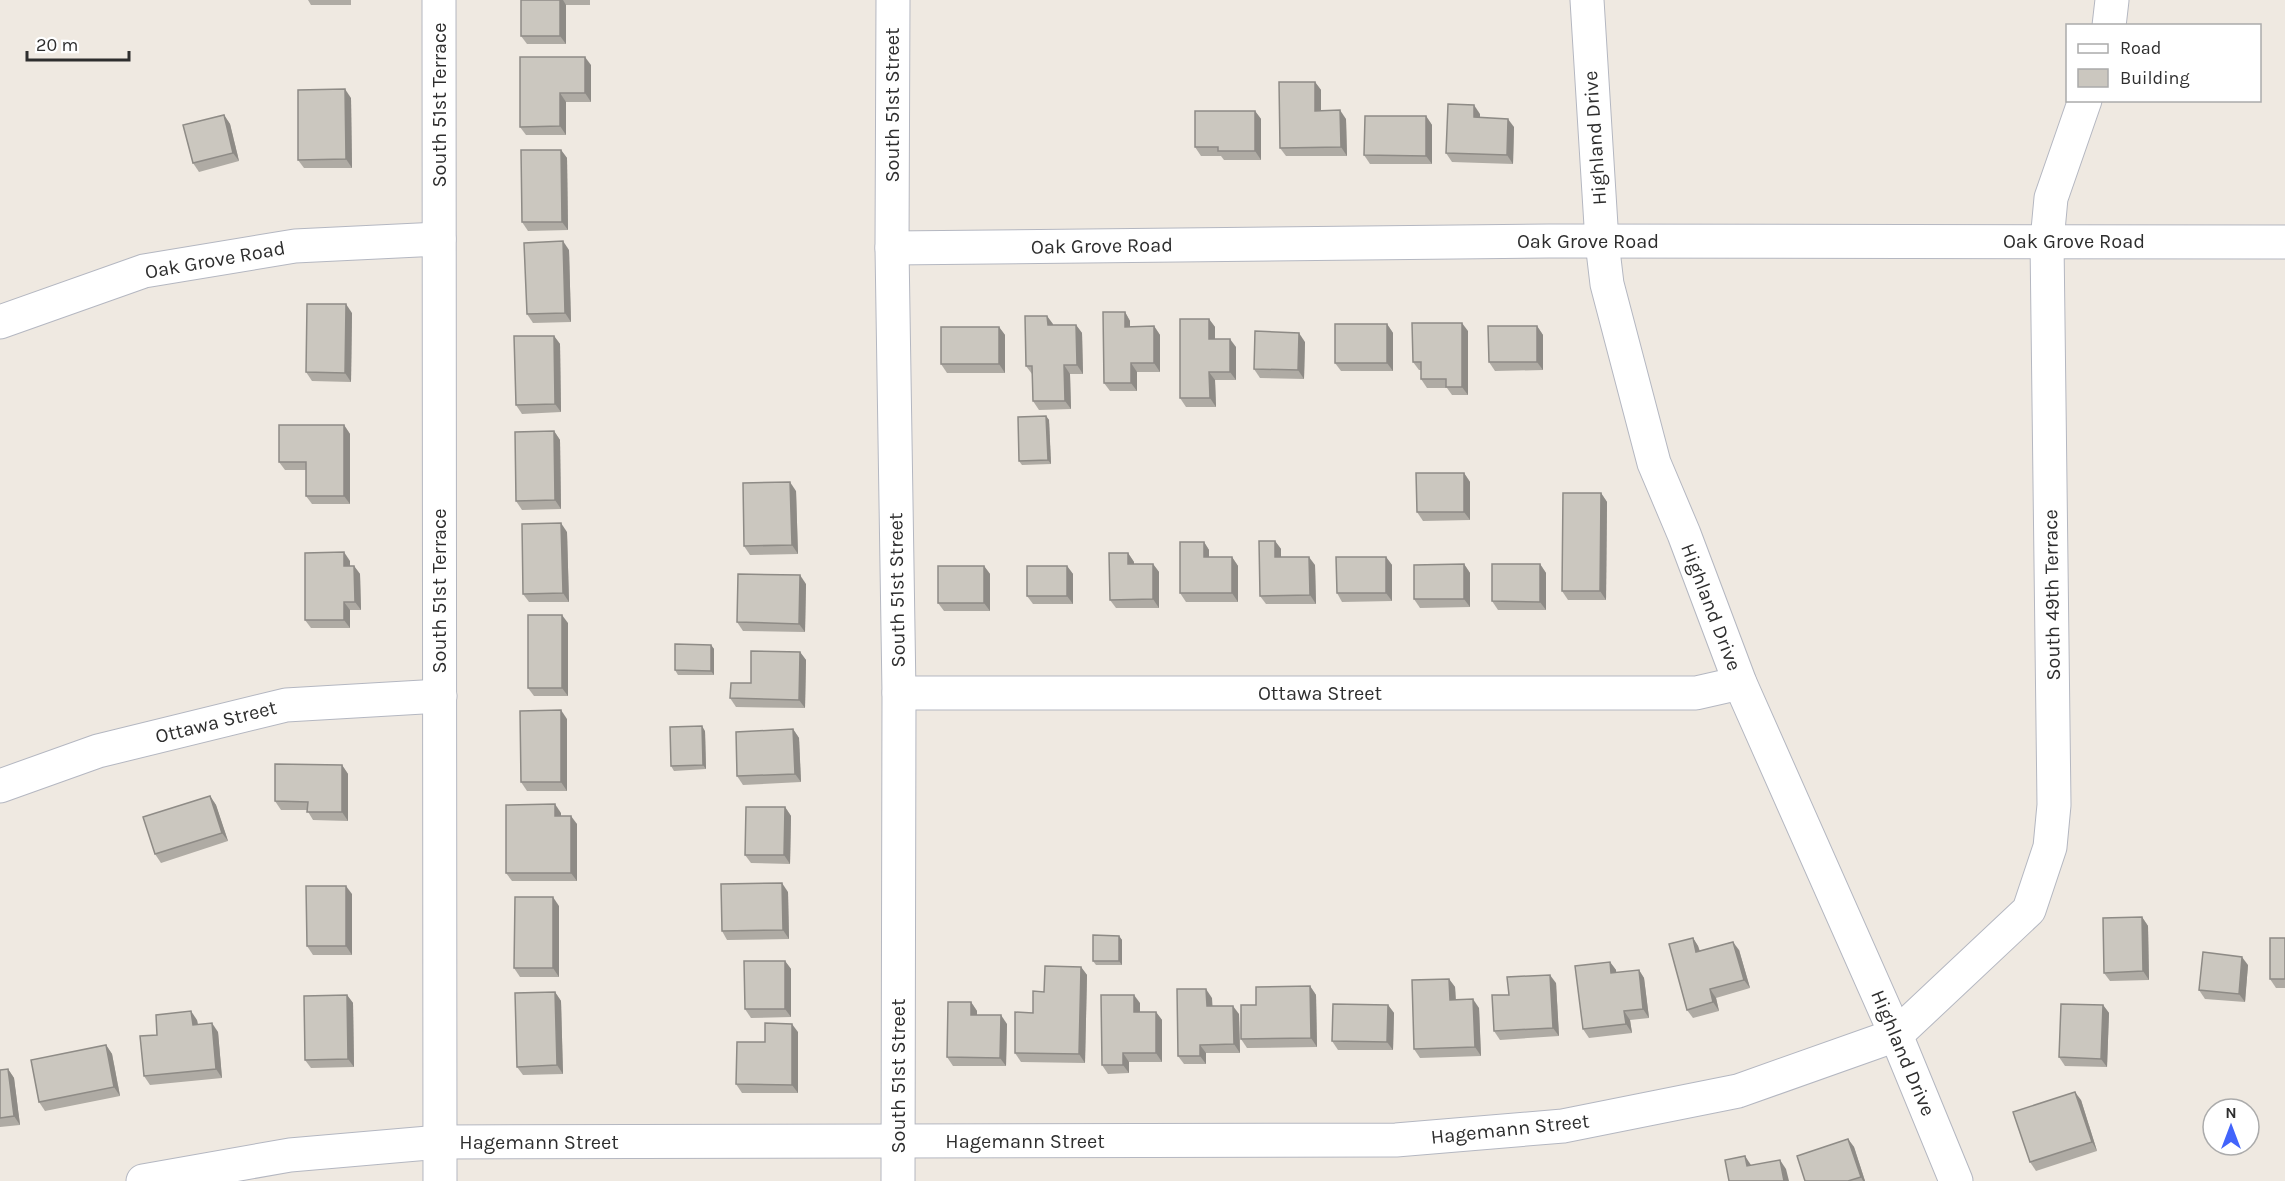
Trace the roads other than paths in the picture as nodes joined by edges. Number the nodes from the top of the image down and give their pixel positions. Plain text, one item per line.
1 (439, 0) edge
2 (893, 0) edge
3 (1587, 0) edge
4 (2112, 0) edge
5 (2109, 24) edge
6 (2084, 102) edge
7 (439, 238) junction
8 (2048, 241) junction
9 (1602, 242) junction
10 (2285, 242) edge
11 (892, 248) junction
12 (0, 322) edge
13 (1740, 683) junction
14 (899, 693) junction
15 (440, 696) junction
16 (0, 786) edge
17 (1896, 1035) junction
18 (898, 1141) junction
19 (440, 1142) junction
20 (143, 1181) edge
21 (440, 1181) edge
22 (898, 1181) edge
23 (1956, 1181) edge

1 - 7 street, South 51st Terrace
2 - 11 street, South 51st Street
3 - 9 street, Highland Drive
4 - 5 street
6 - 8 street, South 49th Terrace
7 - 12 street, Oak Grove Road
7 - 15 street, South 51st Terrace
8 - 9 street, Oak Grove Road
8 - 10 street, Oak Grove Road
8 - 17 street, South 49th Terrace
9 - 11 street, Oak Grove Road
9 - 13 street, Highland Drive
11 - 14 street, South 51st Street
13 - 14 street, Ottawa Street
13 - 17 street, Highland Drive
14 - 18 street, South 51st Street
15 - 16 street, Ottawa Street
15 - 19 street, South 51st Terrace
17 - 18 street, Hagemann Street
17 - 23 street, Highland Drive
18 - 19 street, Hagemann Street
18 - 22 street, South 51st Street
19 - 20 street, Hagemann Street
19 - 21 street, South 51st Terrace

